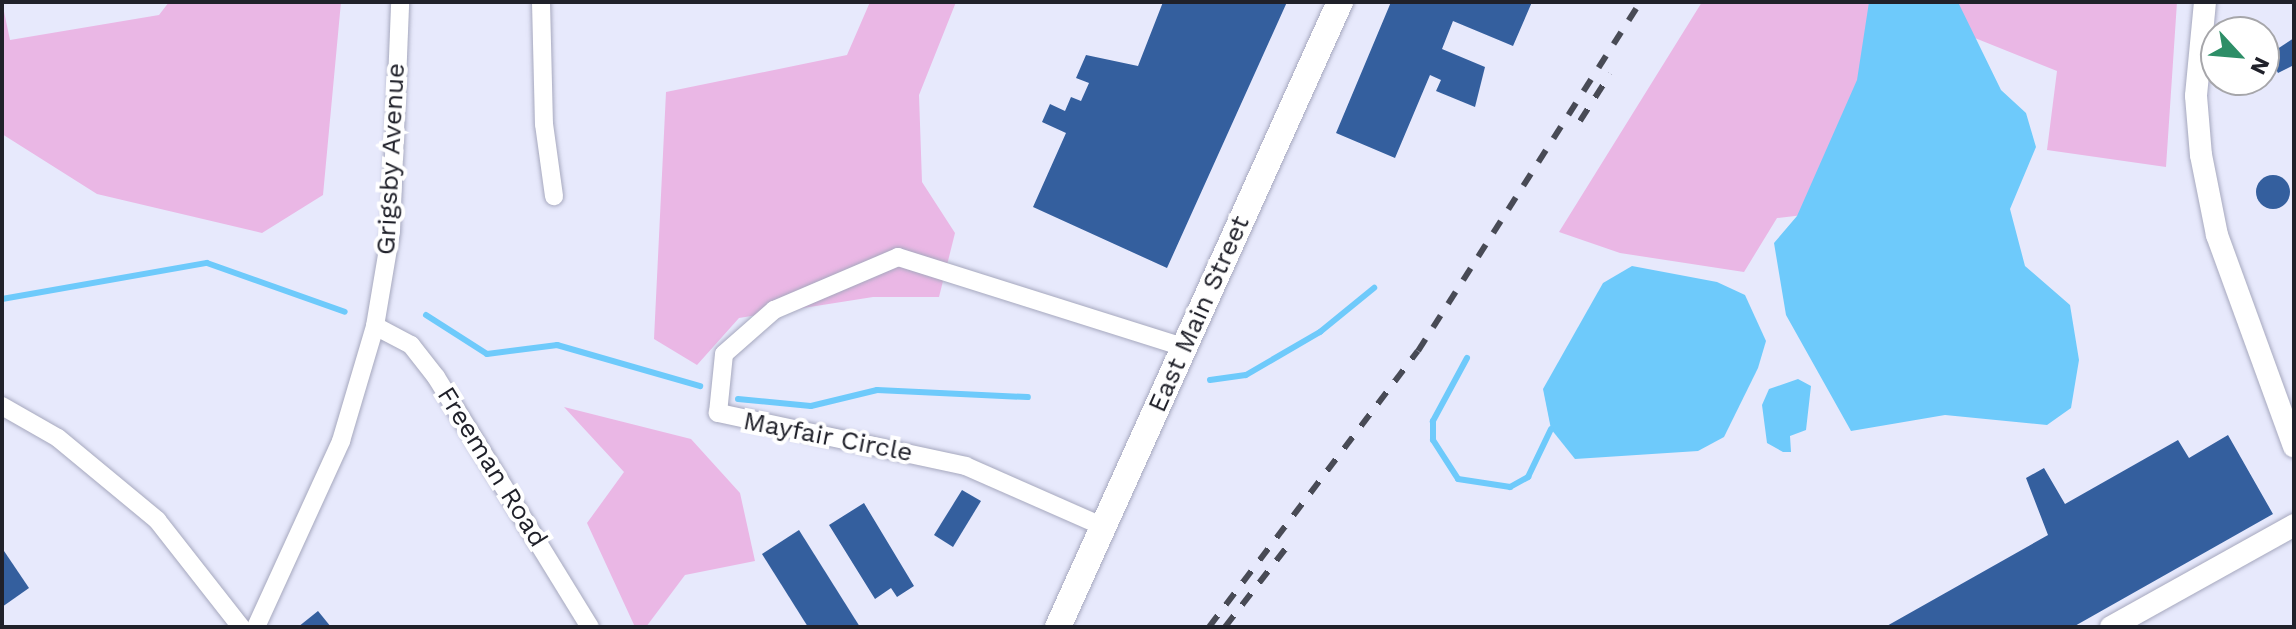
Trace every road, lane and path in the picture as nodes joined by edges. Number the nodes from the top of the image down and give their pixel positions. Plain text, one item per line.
1 (400, 2) edge
2 (541, 2) edge
3 (1340, 2) edge
4 (2205, 2) edge
5 (554, 196) dead end
6 (375, 326) junction
7 (1184, 347) junction
8 (2, 406) edge
9 (2294, 446) edge
10 (2294, 525) edge
11 (1104, 527) junction
12 (241, 627) edge
13 (256, 627) edge
14 (590, 627) edge
15 (1058, 627) edge
16 (2111, 627) edge

1 - 6 street, Grigsby Avenue
2 - 5 street
3 - 7 main road, East Main Street
4 - 9 street
6 - 13 street, Grigsby Avenue
6 - 14 street, Freeman Road
7 - 11 main road, East Main Street
7 - 11 street, Mayfair Circle
8 - 12 street
10 - 16 street
11 - 15 main road, East Main Street

